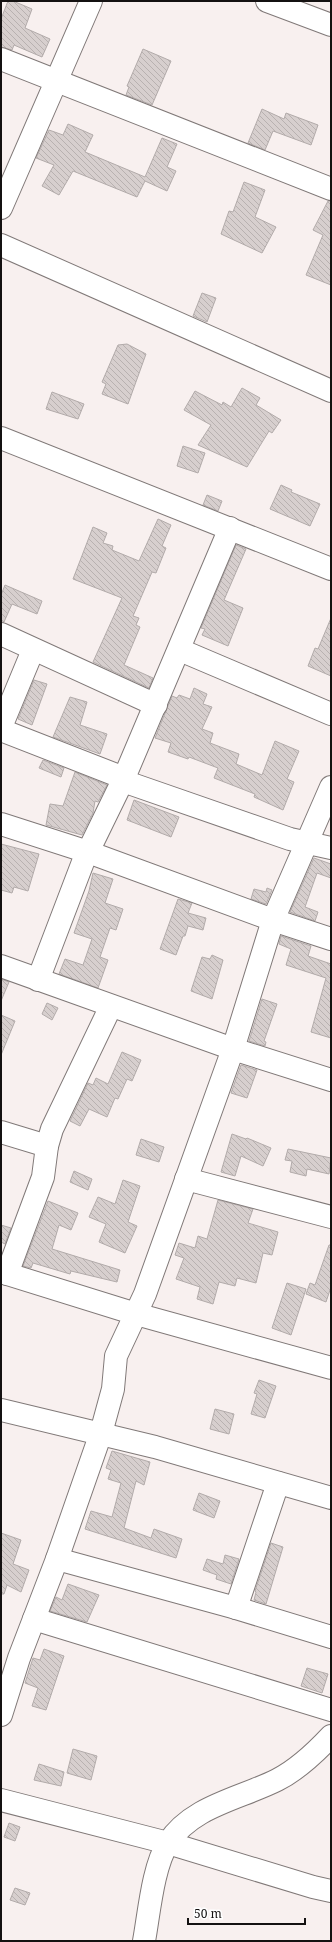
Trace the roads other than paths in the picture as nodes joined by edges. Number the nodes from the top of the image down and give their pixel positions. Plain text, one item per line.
1 (90, 1) edge
2 (267, 1) edge
3 (330, 22) edge
4 (1, 59) edge
5 (55, 80) junction
6 (331, 190) edge
7 (1, 208) edge
8 (1, 245) edge
9 (331, 391) edge
10 (1, 438) edge
11 (230, 528) junction
12 (331, 569) edge
13 (1, 634) edge
14 (33, 650) junction
15 (180, 650) junction
16 (156, 705) junction
17 (331, 714) edge
18 (1, 728) edge
19 (123, 780) junction
20 (331, 786) edge
21 (1, 824) edge
22 (306, 844) junction
23 (331, 848) edge
24 (88, 852) junction
25 (273, 920) junction
26 (331, 939) edge
27 (1, 966) edge
28 (38, 980) junction
29 (111, 1006) junction
30 (233, 1049) junction
31 (331, 1080) edge
32 (1, 1132) edge
33 (47, 1146) junction
34 (186, 1178) junction
35 (331, 1217) edge
36 (4, 1273) edge
37 (136, 1314) junction
38 (331, 1368) edge
39 (1, 1410) edge
40 (101, 1433) junction
41 (278, 1483) junction
42 (331, 1498) edge
43 (57, 1560) junction
44 (236, 1608) junction
45 (34, 1619) junction
46 (331, 1637) edge
47 (2, 1709) edge
48 (331, 1710) edge
49 (331, 1736) edge
50 (1, 1800) edge
51 (168, 1843) junction
52 (331, 1891) edge
53 (144, 1941) edge

1 - 5 street
2 - 3 street
4 - 5 street
5 - 6 street
5 - 7 street
8 - 9 street
10 - 11 street
11 - 12 street
11 - 15 street
13 - 14 street
14 - 16 street
14 - 18 street
15 - 16 street
15 - 17 street
16 - 19 street
18 - 19 street
19 - 22 street
19 - 24 street
20 - 22 street
21 - 24 street
22 - 23 street
22 - 25 street
24 - 25 street
24 - 28 street
25 - 26 street
25 - 30 street
27 - 28 street
28 - 29 street
29 - 30 street
29 - 33 street
30 - 31 street
30 - 34 street
32 - 33 street
33 - 36 street
34 - 35 street
34 - 37 street
36 - 37 street
37 - 38 street
37 - 40 street
39 - 40 street
40 - 41 street
40 - 43 street
41 - 42 street
41 - 44 street
43 - 44 street
43 - 45 street
44 - 46 street
45 - 47 street
45 - 48 street
49 - 51 street
50 - 51 street
51 - 52 street
51 - 53 street

